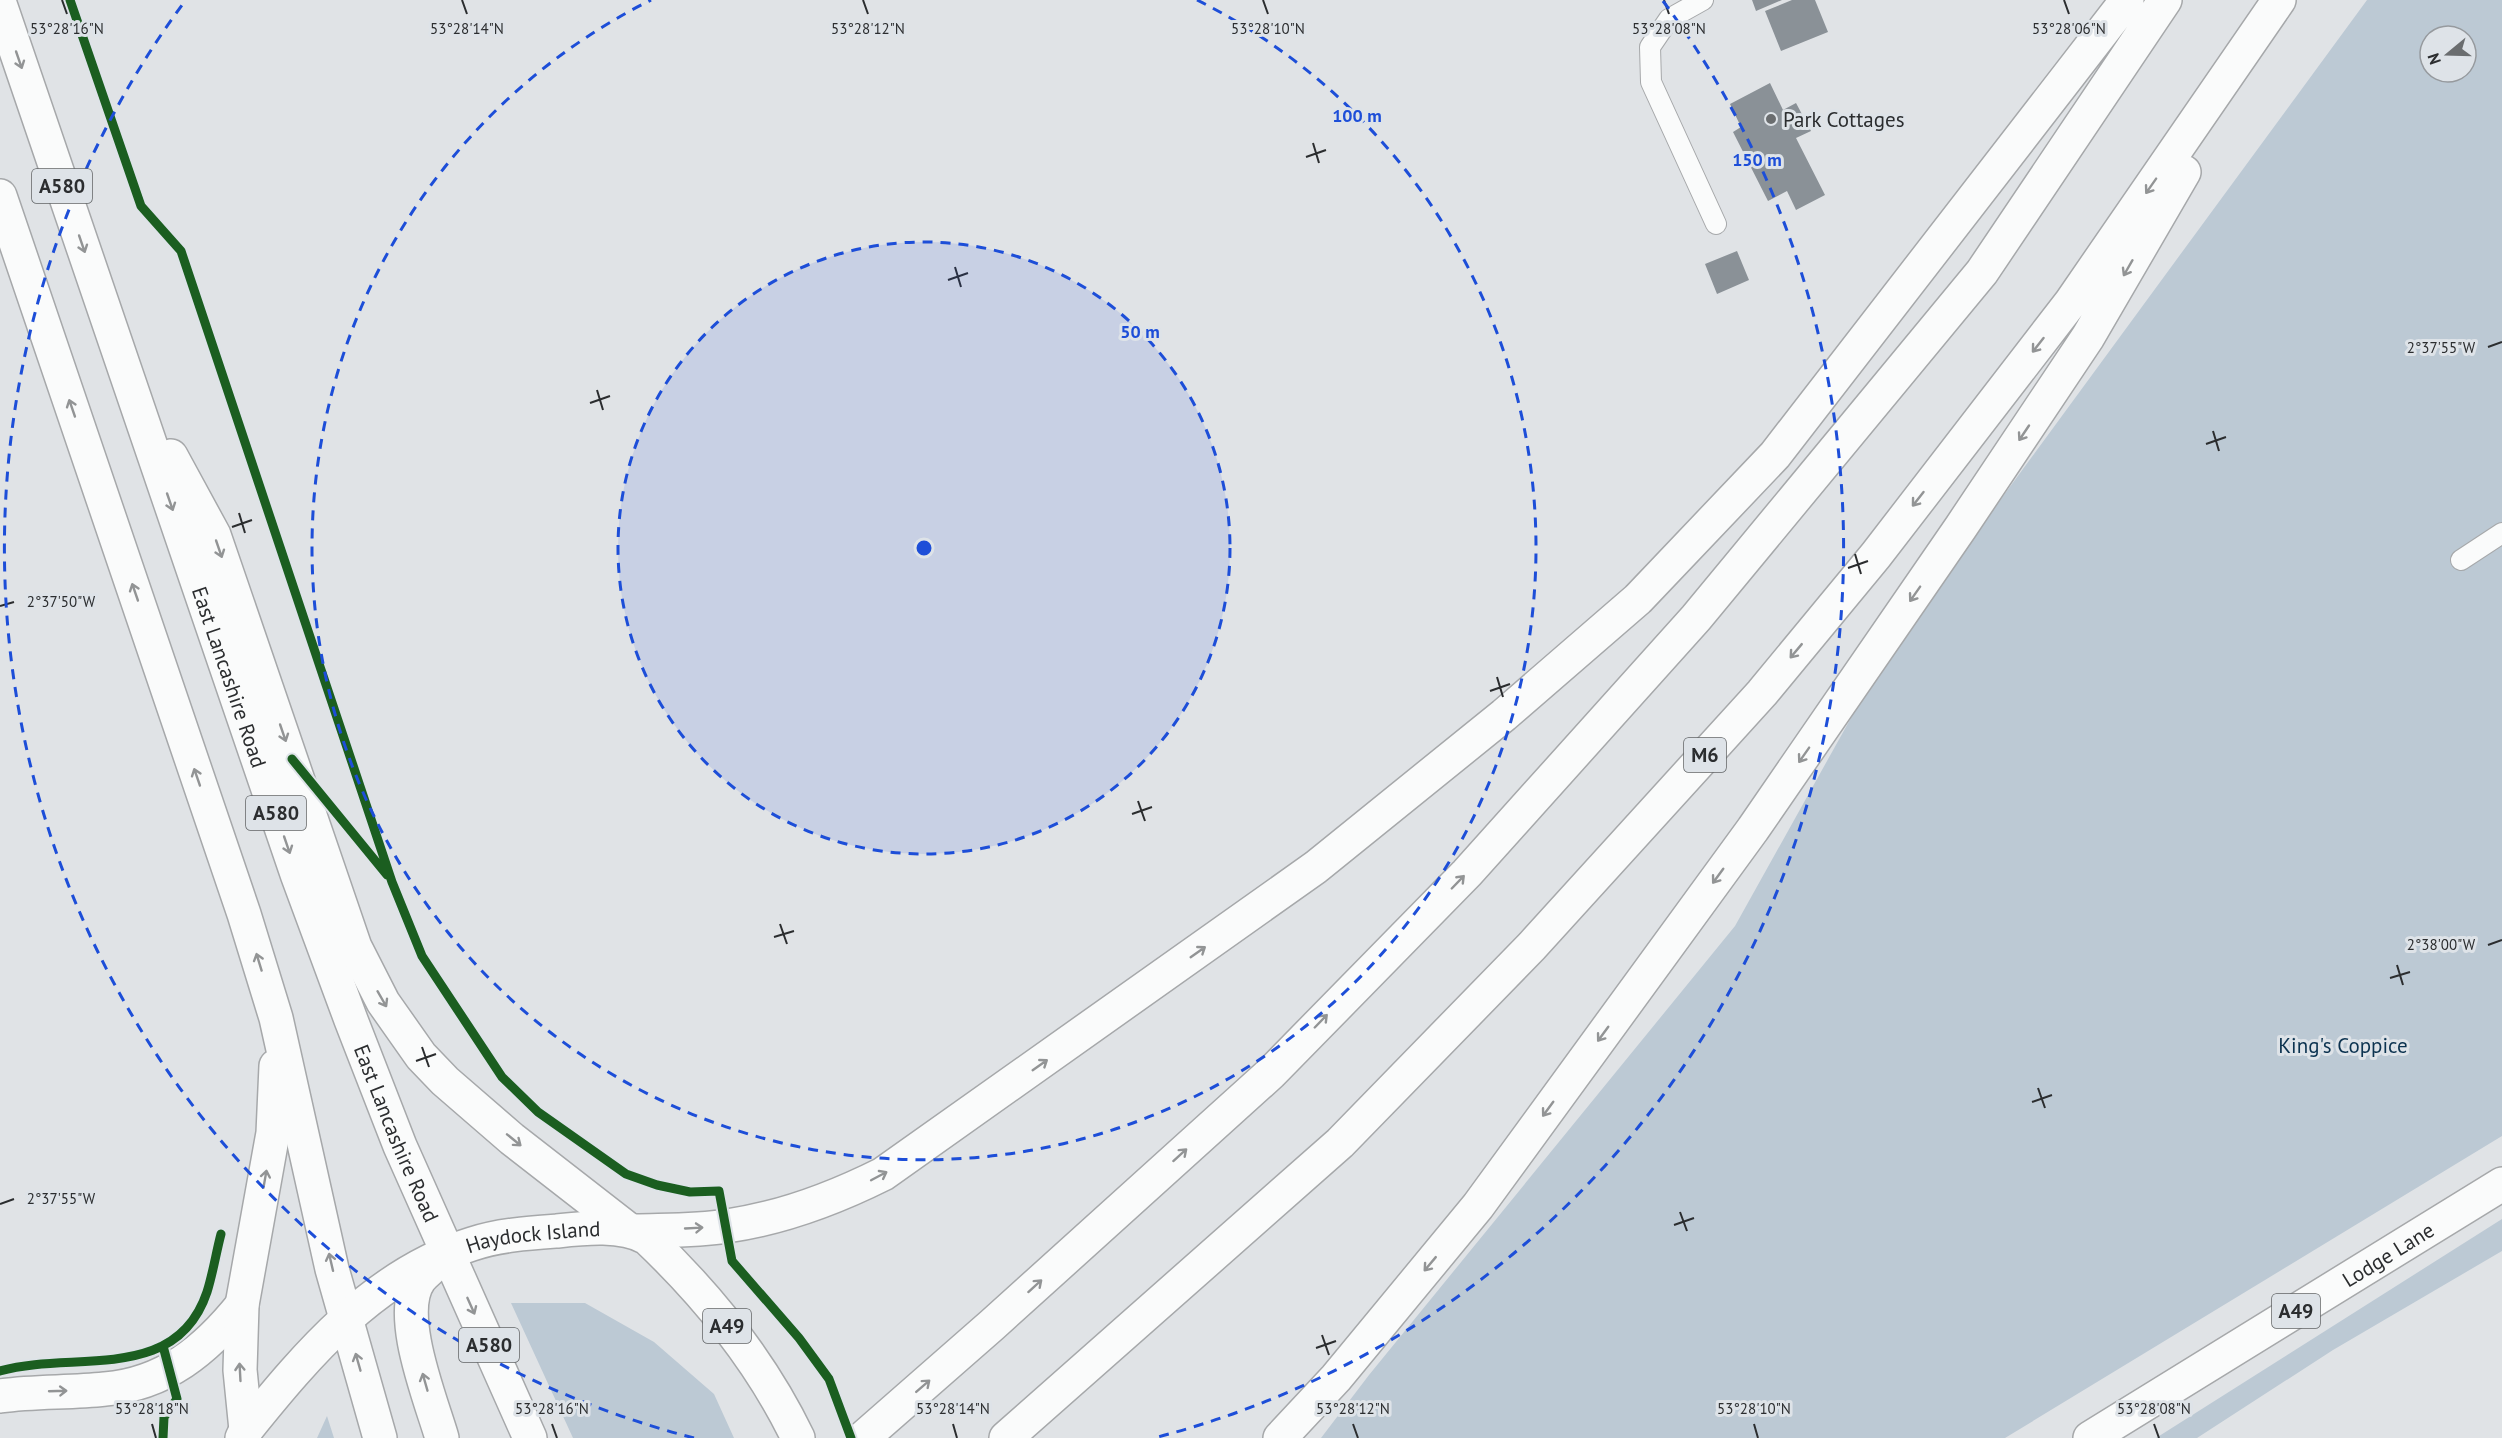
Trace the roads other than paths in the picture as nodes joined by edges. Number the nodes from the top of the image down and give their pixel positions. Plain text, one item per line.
1 (1703, 0) edge
2 (2127, 0) edge
3 (2165, 0) edge
4 (2279, 0) edge
5 (2285, 0) edge
6 (0, 4) edge
7 (0, 196) edge
8 (1716, 224) dead end
9 (124, 367) junction
10 (2502, 533) edge
11 (2461, 560) dead end
12 (276, 1018) junction
13 (2502, 1184) edge
14 (632, 1231) junction
15 (447, 1253) junction
16 (242, 1305) junction
17 (346, 1318) junction
18 (0, 1396) edge
19 (1017, 1428) edge
20 (242, 1436) edge
21 (380, 1438) edge
22 (442, 1438) edge
23 (530, 1438) edge
24 (798, 1438) edge
25 (863, 1438) edge
26 (1280, 1438) edge
27 (2090, 1438) edge

1 - 8 lane
14 -> 2 main road, Haydock Island
25 -> 3 main road
4 -> 19 main road, M6
5 -> 26 main road
6 -> 9 main road, East Lancashire Road / A580
12 -> 7 main road, A580
9 -> 14 main road
9 -> 15 main road, East Lancashire Road / A580
10 - 11 lane
16 -> 12 main road, A580
17 -> 12 main road, A580
13 - 27 main road, Lodge Lane / A49
14 - 15 main road, Haydock Island
14 - 24 main road, A49
15 - 17 main road, Haydock Island
22 -> 15 main road
15 -> 23 main road, East Lancashire Road / A580
18 -> 16 main road
20 -> 16 main road, A580
17 - 20 main road, Haydock Island
21 -> 17 main road, A580

